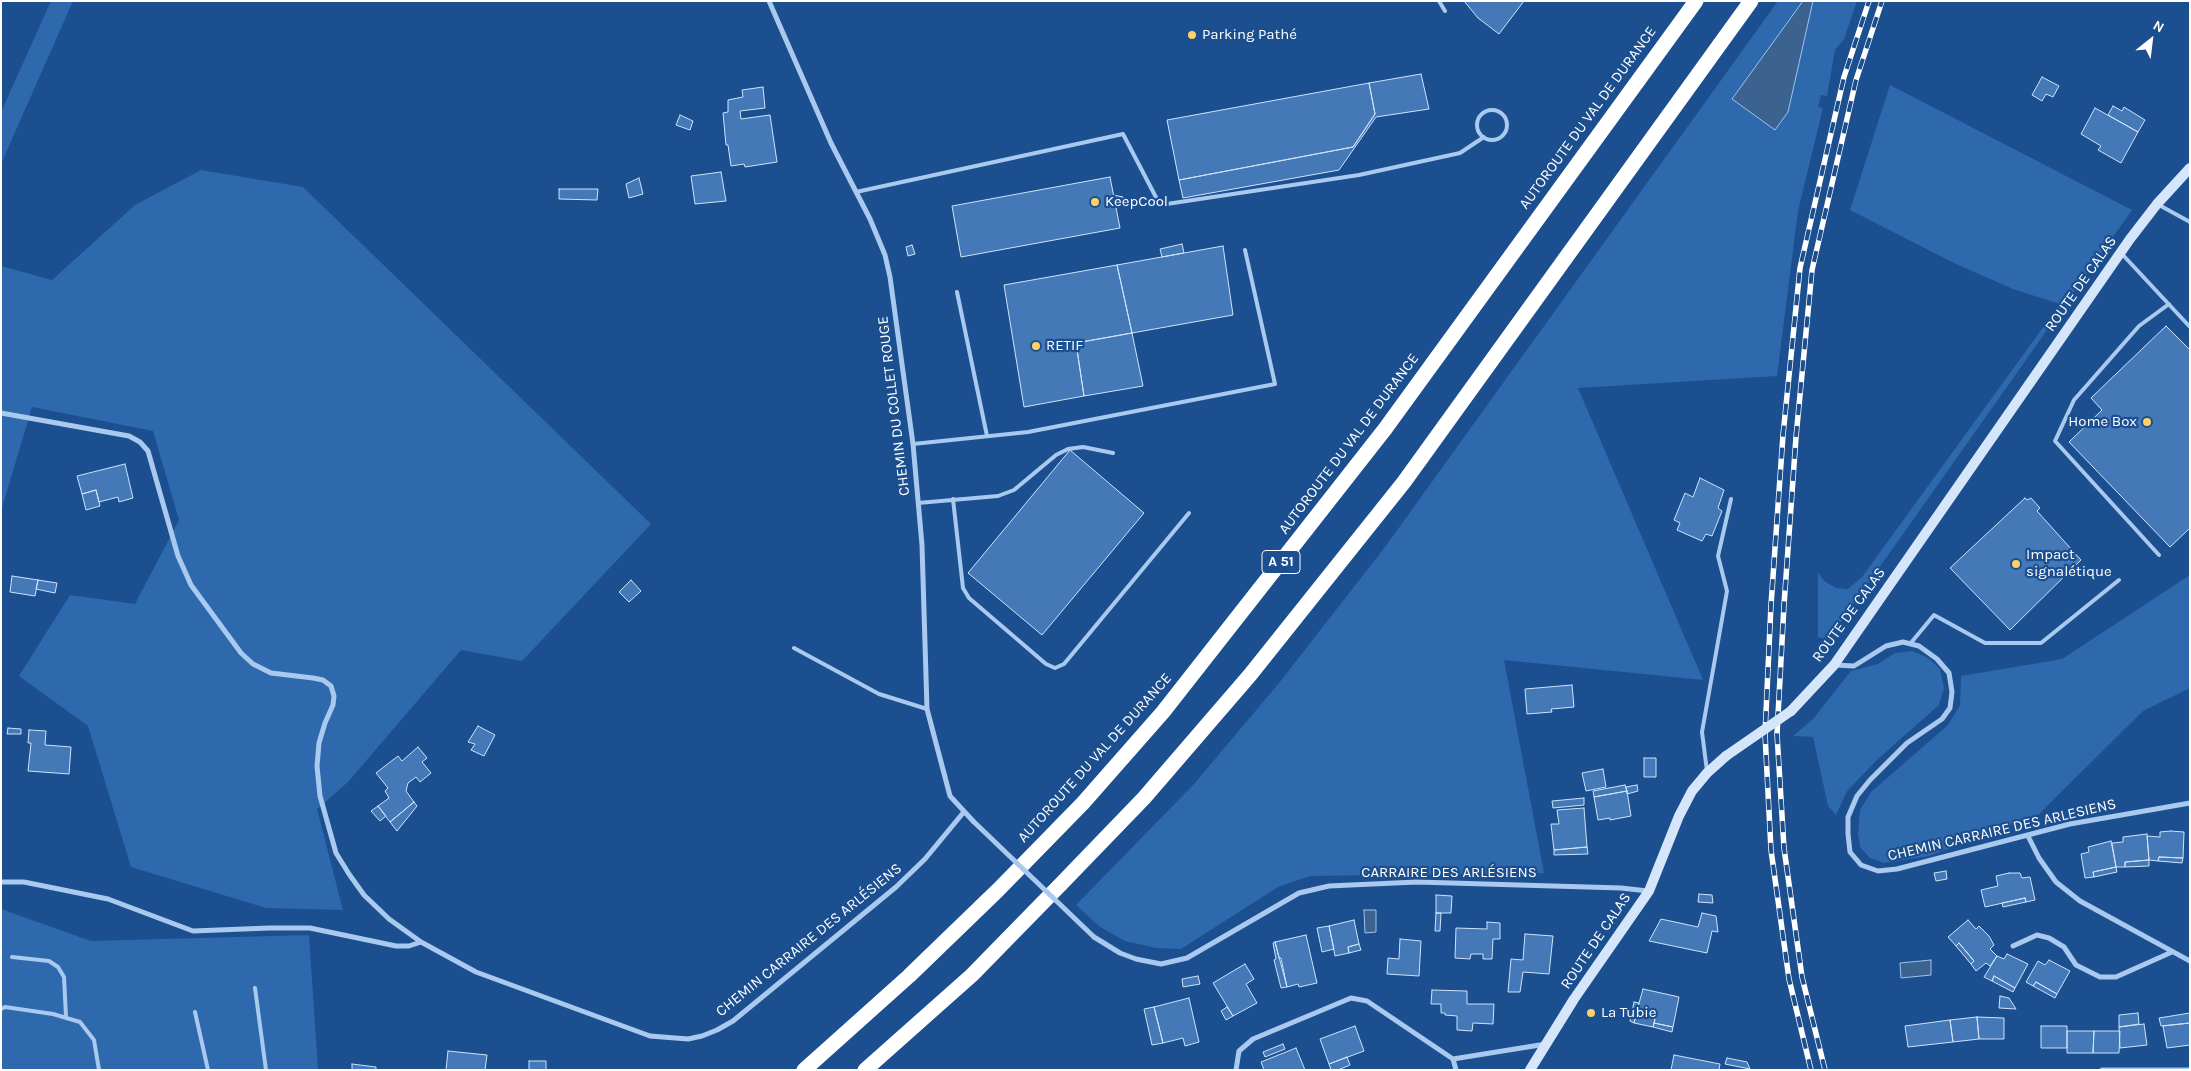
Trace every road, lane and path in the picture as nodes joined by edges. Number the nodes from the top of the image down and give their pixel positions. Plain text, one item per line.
1 (769, 1) edge
2 (1439, 1) edge
3 (1696, 1) edge
4 (1751, 1) edge
5 (1445, 11) dead end
6 (1484, 137) junction
7 (2190, 168) edge
8 (856, 192) junction
9 (2157, 204) junction
10 (2190, 222) edge
11 (1246, 250) dead end
12 (2121, 253) junction
13 (957, 292) dead end
14 (2169, 304) junction
15 (2190, 327) edge
16 (1, 413) edge
17 (987, 436) junction
18 (913, 444) junction
19 (1113, 453) dead end
20 (1731, 499) dead end
21 (953, 500) junction
22 (918, 503) junction
23 (1189, 514) dead end
24 (2159, 555) dead end
25 (2119, 580) dead end
26 (1910, 644) junction
27 (794, 648) dead end
28 (1834, 665) junction
29 (927, 709) junction
30 (1707, 773) junction
31 (2190, 803) edge
32 (963, 813) junction
33 (973, 821) joint
34 (2028, 836) junction
35 (1, 882) edge
36 (1649, 891) junction
37 (421, 942) junction
38 (2013, 946) dead end
39 (2172, 952) junction
40 (12, 957) dead end
41 (2190, 961) edge
42 (255, 988) dead end
43 (1, 1009) edge
44 (195, 1012) dead end
45 (66, 1017) junction
46 (1546, 1044) junction
47 (1453, 1059) junction
48 (99, 1070) edge
49 (208, 1070) edge
50 (266, 1070) edge
51 (804, 1070) edge
52 (865, 1070) edge
53 (1236, 1070) edge
54 (1456, 1070) edge
55 (1530, 1070) edge
56 (2102, 1070) edge
57 (2190, 1070) edge

1 - 8 street, CHEMIN DU COLLET ROUGE
2 - 5 lane
3 - 51 highway, AUTOROUTE DU VAL DE DURANCE / A 51
4 - 52 highway
6 - 6 lane
6 - 8 lane
7 - 9 main road, ROUTE DE CALAS
8 - 18 street, CHEMIN DU COLLET ROUGE
9 - 10 lane
9 - 12 main road, ROUTE DE CALAS
11 - 17 lane
12 - 14 lane
12 - 28 main road, ROUTE DE CALAS
13 - 17 lane
14 - 15 lane
14 - 24 lane
16 - 37 street, CHEMIN CARRAIRE DES ARLÉSIENS
17 - 18 lane
18 - 22 street, CHEMIN DU COLLET ROUGE
19 - 21 lane
20 - 30 lane
21 - 22 lane
21 - 23 lane
22 - 29 street, CHEMIN DU COLLET ROUGE
25 - 26 lane
26 - 28 street
26 - 34 street, CHEMIN CARRAIRE DES ARLESIENS
27 - 29 lane
28 - 30 main road, ROUTE DE CALAS, bridge
29 - 32 street, CHEMIN DU COLLET ROUGE
30 - 36 main road, ROUTE DE CALAS
31 - 34 street, CHEMIN CARRAIRE DES ARLESIENS
32 - 33 street, CHEMIN DU COLLET ROUGE
32 - 37 street, CHEMIN CARRAIRE DES ARLÉSIENS
33 - 36 street, CARRAIRE DES ARLÉSIENS, bridge
34 - 39 street
35 - 37 street
36 - 46 main road, ROUTE DE CALAS
38 - 39 street
39 - 41 street
40 - 45 lane
42 - 50 lane
43 - 45 lane
44 - 49 lane
45 - 48 lane
46 - 47 street
46 - 55 main road, ROUTE DE CALAS
47 - 53 street
47 - 54 street
56 - 57 street

